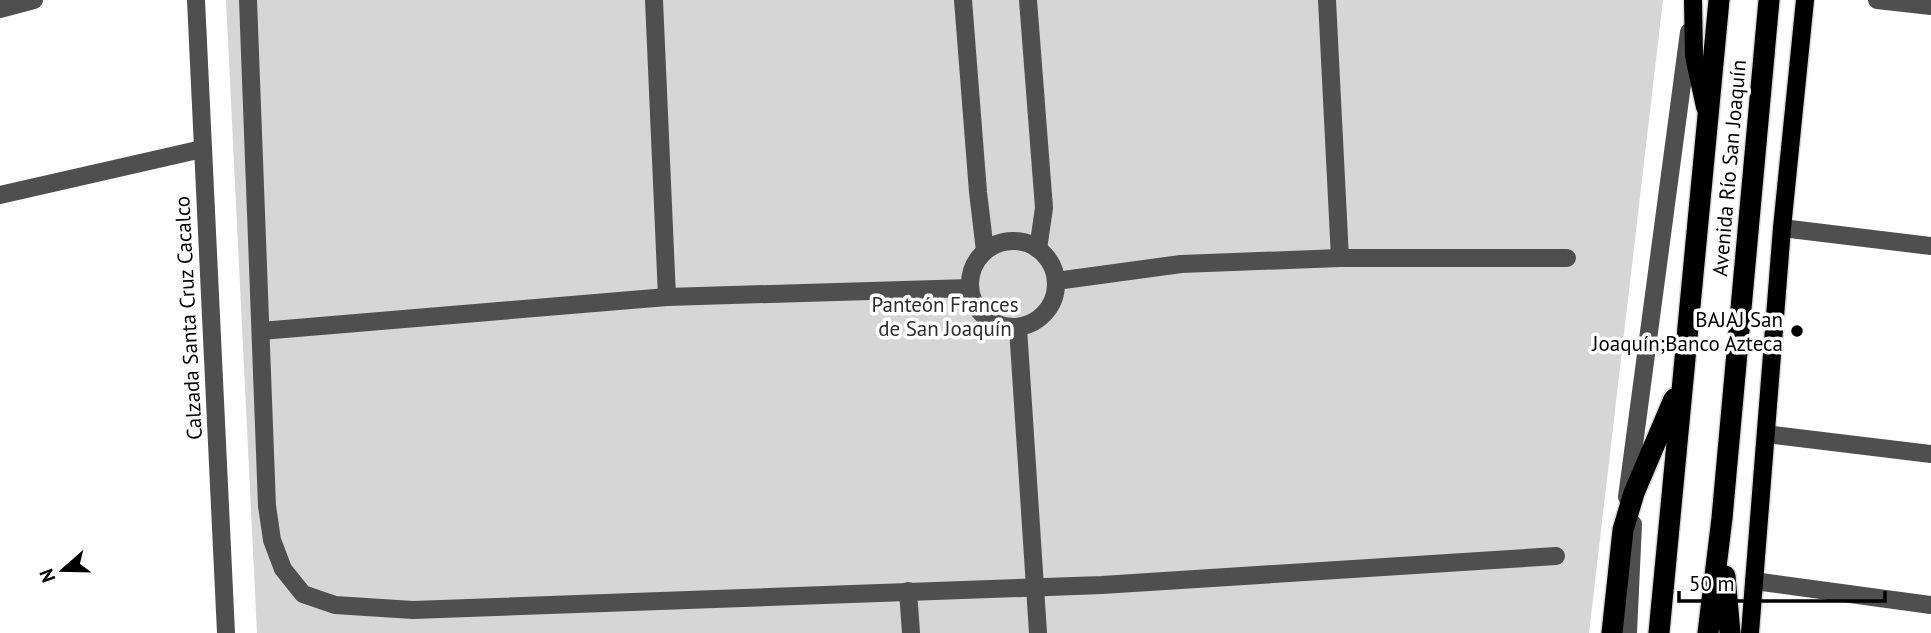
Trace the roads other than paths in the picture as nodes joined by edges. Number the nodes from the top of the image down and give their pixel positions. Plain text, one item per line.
1 (34, 0) edge
2 (196, 0) edge
3 (248, 0) edge
4 (654, 0) edge
5 (664, 0) edge
6 (963, 0) edge
7 (1028, 0) edge
8 (1327, 0) edge
9 (1718, 0) edge
10 (1769, 0) edge
11 (1805, 0) edge
12 (1877, 0) edge
13 (1692, 6) edge
14 (1931, 6) edge
15 (0, 9) edge
16 (1707, 116) junction
17 (202, 149) junction
18 (0, 195) edge
19 (1782, 228) junction
20 (1931, 246) edge
21 (1038, 249) junction
22 (985, 251) junction
23 (1340, 258) junction
24 (1567, 258) dead end
25 (1056, 281) junction
26 (970, 288) junction
27 (667, 297) junction
28 (1018, 328) junction
29 (261, 331) junction
30 (1682, 381) junction
31 (1766, 434) junction
32 (1931, 454) edge
33 (1634, 493) junction
34 (1722, 518) junction
35 (1623, 530) junction
36 (1556, 556) dead end
37 (1754, 581) junction
38 (1035, 587) junction
39 (908, 591) junction
40 (1931, 605) edge
41 (226, 633) edge
42 (911, 633) edge
43 (1038, 633) edge
44 (1612, 633) edge
45 (1628, 633) edge
46 (1659, 633) edge
47 (1708, 633) edge
48 (1730, 633) edge
49 (1750, 633) edge

1 - 15 street
2 - 17 street, Calzada Santa Cruz Cacalco
3 - 29 street
4 - 5 street
4 - 27 street
6 - 22 street
7 - 21 street
8 - 23 street
9 - 16 highway, Avenida Río San Joaquín
10 - 34 highway, Avenida Río San Joaquín
11 - 19 main road
12 - 14 street
13 - 16 main road, Avenida Río San Joaquín
13 - 35 street
16 - 30 highway, Avenida Río San Joaquín
17 - 18 street
17 - 41 street, Calzada Santa Cruz Cacalco
19 - 20 street
19 - 31 main road
21 - 22 street
21 - 25 street
22 - 26 street
23 - 24 street
23 - 25 street
25 - 28 street
26 - 27 street
26 - 28 street
27 - 29 street
28 - 38 street
29 - 39 street
30 - 33 highway
30 - 46 highway, Avenida Río San Joaquín
31 - 32 street
31 - 37 main road
33 - 35 highway
33 - 45 street
34 - 47 highway, Avenida Río San Joaquín
34 - 48 highway
35 - 44 highway
36 - 38 street
37 - 40 street
37 - 49 main road
38 - 39 street
38 - 43 street
39 - 42 street

